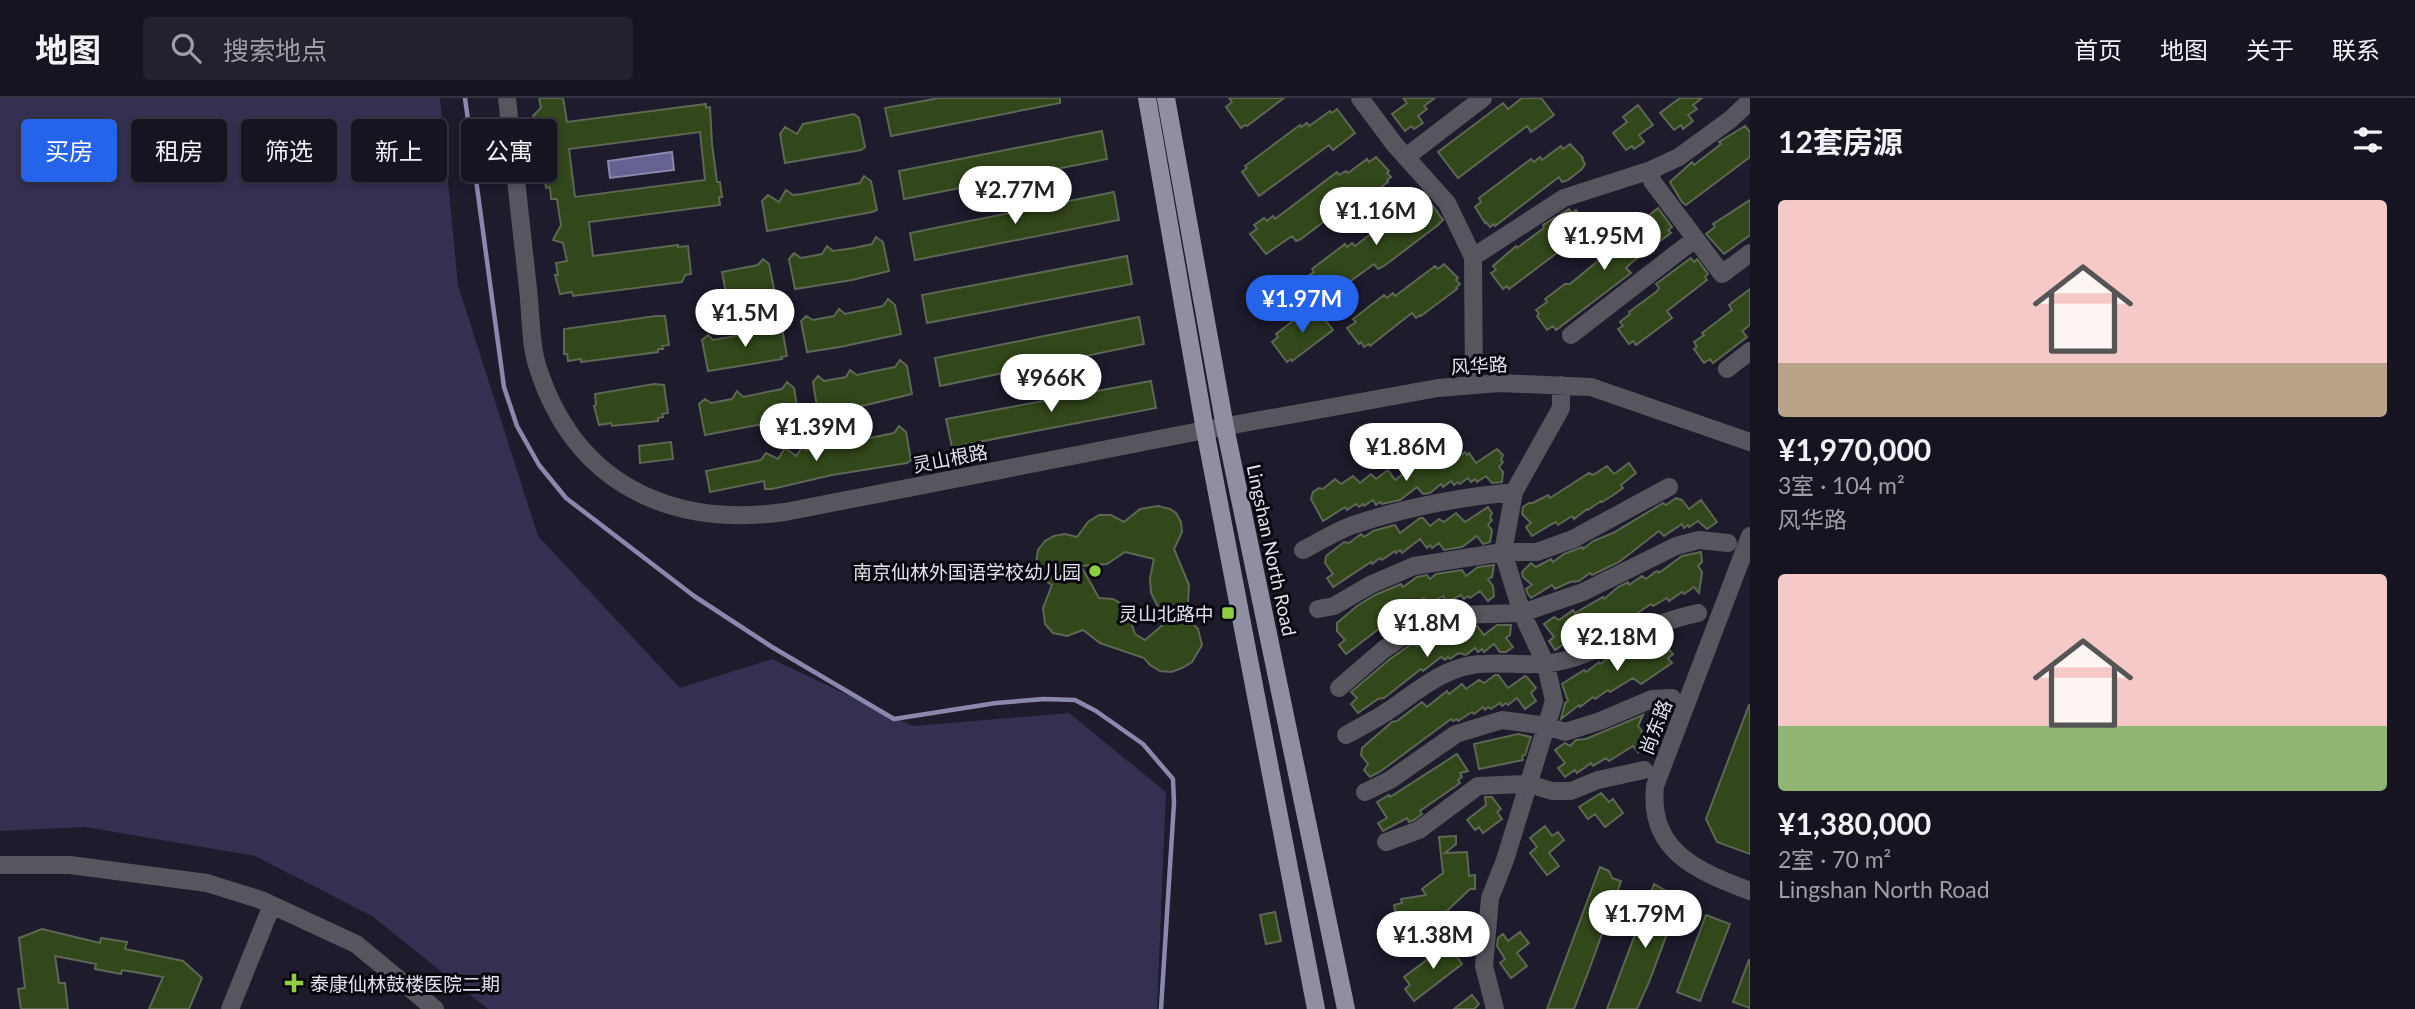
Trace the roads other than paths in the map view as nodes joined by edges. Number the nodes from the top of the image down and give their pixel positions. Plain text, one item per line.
1 (507, 98) edge
2 (1147, 98) edge
3 (1166, 98) edge
4 (1483, 98) edge
5 (1368, 101) edge
6 (1750, 101) edge
7 (1406, 156) junction
8 (1651, 170) junction
9 (1695, 239) junction
10 (1750, 253) edge
11 (1473, 257) junction
12 (1571, 335) dead end
13 (1750, 351) edge
14 (1727, 369) dead end
15 (1474, 385) junction
16 (1561, 385) junction
17 (1225, 427) junction
18 (1205, 430) junction
19 (1750, 442) edge
20 (1669, 488) dead end
21 (1514, 492) junction
22 (1750, 536) edge
23 (1728, 543) dead end
24 (1303, 550) dead end
25 (1503, 552) junction
26 (1318, 608) dead end
27 (1522, 612) junction
28 (1698, 613) dead end
29 (1546, 665) junction
30 (1339, 688) dead end
31 (1672, 698) dead end
32 (1547, 726) junction
33 (1346, 735) dead end
34 (1644, 770) dead end
35 (1529, 785) junction
36 (1365, 792) dead end
37 (1386, 842) dead end
38 (0, 865) edge
39 (1750, 891) edge
40 (272, 905) junction
41 (230, 1009) edge
42 (435, 1009) edge
43 (1316, 1009) edge
44 (1346, 1009) edge
45 (1495, 1009) edge

1 - 18 street, 灵山根路
2 - 18 main road
3 - 17 main road, Lingshan North Road
4 - 7 street
5 - 7 street
6 - 8 street
7 - 11 street
8 - 9 street
8 - 11 street
9 - 10 street
9 - 12 street
11 - 15 street
13 - 14 street
15 - 16 street, 风华路
15 - 17 street, 风华路
16 - 19 street, 风华路
16 - 21 street
17 - 18 street, 风华路
17 - 44 main road, Lingshan North Road
18 - 43 main road
20 - 25 street
21 - 24 street
21 - 25 street
22 - 39 street, 尚东路
23 - 27 street
25 - 26 street
25 - 27 street
27 - 29 street
27 - 30 street
28 - 29 street
29 - 32 street
29 - 33 street
31 - 32 street
32 - 35 street
32 - 36 street
34 - 35 street
35 - 37 street
35 - 45 street
38 - 40 street
40 - 41 street
40 - 42 street

